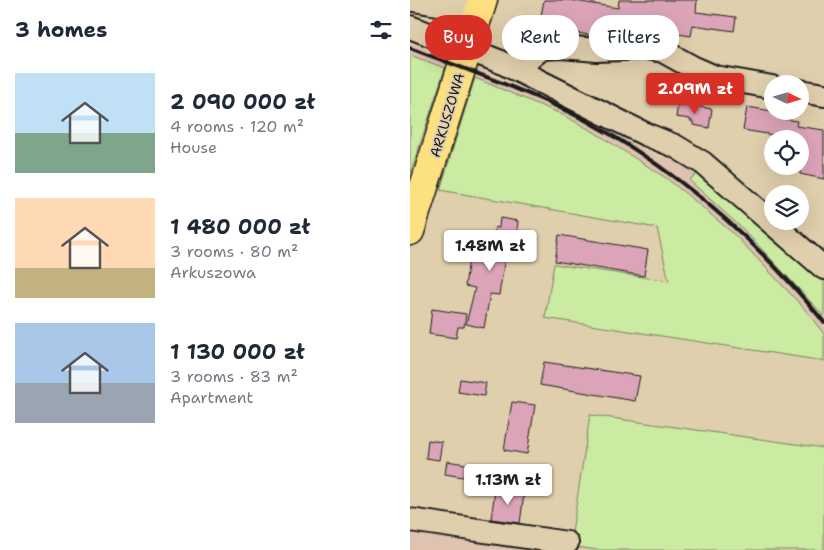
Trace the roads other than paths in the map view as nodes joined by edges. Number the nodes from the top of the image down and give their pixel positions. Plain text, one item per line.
1 (413, 0) edge
2 (481, 5) edge
3 (410, 27) edge
4 (425, 33) edge
5 (492, 59) edge
6 (464, 60) edge
7 (520, 71) junction
8 (764, 86) edge
9 (809, 92) edge
10 (824, 95) edge
11 (410, 231) edge
12 (824, 268) edge
13 (410, 520) edge
14 (567, 543) dead end

1 - 2 lane
3 - 4 lane
5 - 7 lane
6 - 11 main road, ARKUSZOWA
7 - 8 lane
7 - 12 lane
9 - 10 lane
13 - 14 lane

